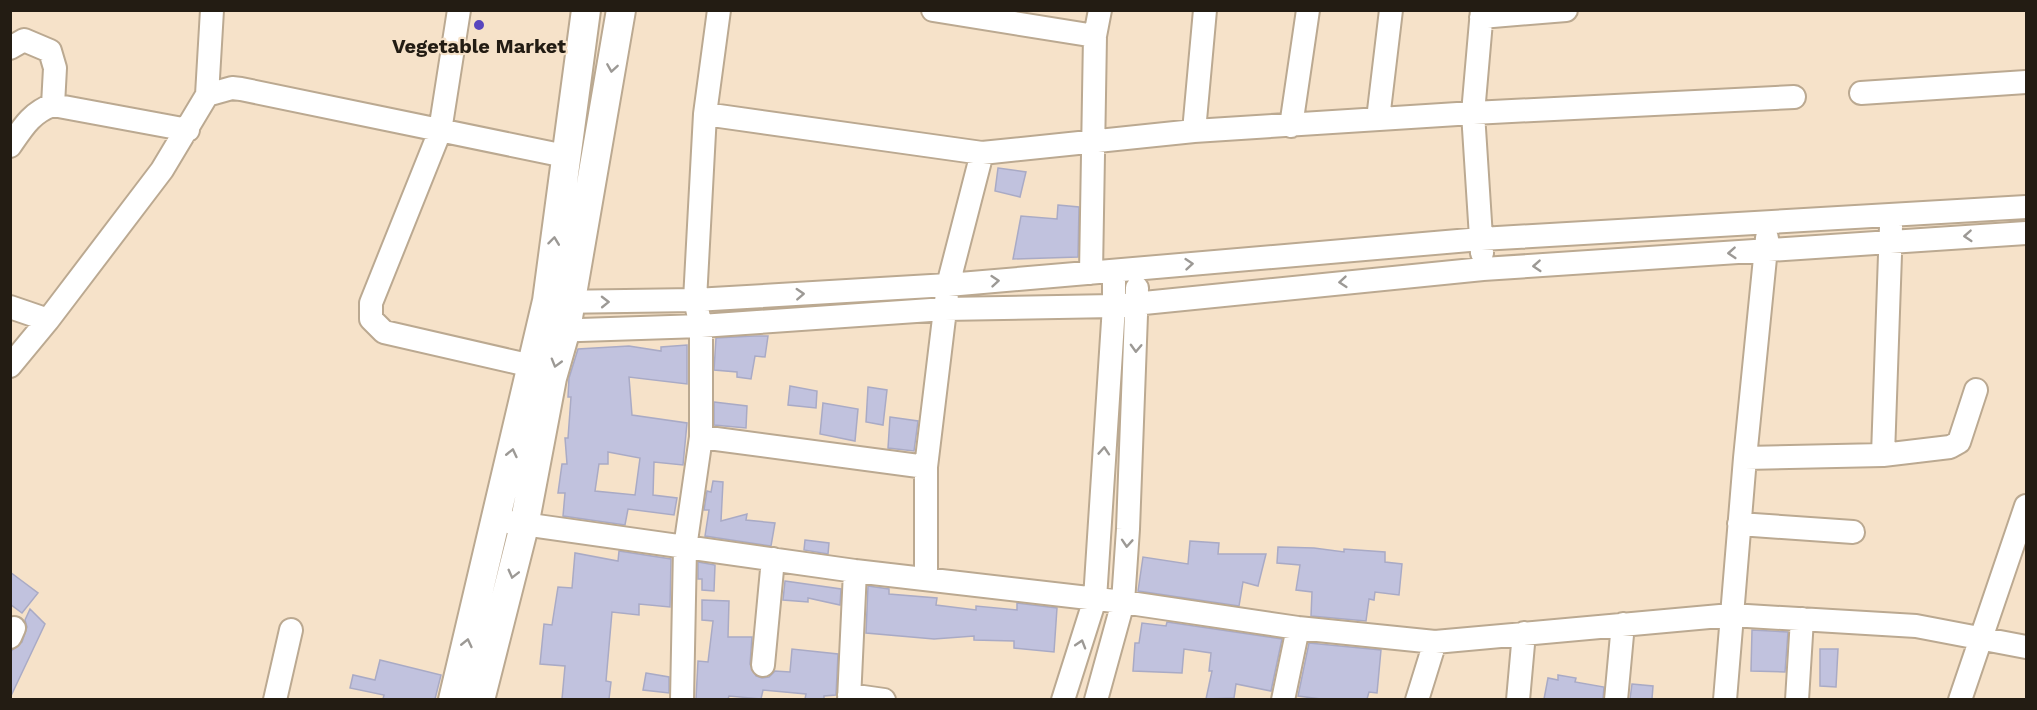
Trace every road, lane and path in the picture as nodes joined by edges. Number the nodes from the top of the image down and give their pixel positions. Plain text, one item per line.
1 (213, 10) edge
2 (459, 10) edge
3 (586, 10) edge
4 (621, 10) edge
5 (719, 10) edge
6 (933, 10) edge
7 (1100, 10) edge
8 (1205, 10) edge
9 (1308, 10) edge
10 (1391, 10) edge
11 (1566, 10) edge
12 (1481, 14) edge
13 (989, 15) edge
14 (1095, 36) junction
15 (10, 48) edge
16 (2026, 82) edge
17 (1861, 93) dead end
18 (207, 95) junction
19 (1794, 97) dead end
20 (53, 105) junction
21 (1473, 113) junction
22 (705, 114) junction
23 (1378, 119) junction
24 (1291, 126) junction
25 (188, 130) junction
26 (440, 131) junction
27 (1194, 131) junction
28 (1093, 140) junction
29 (10, 146) edge
30 (982, 153) junction
31 (565, 156) junction
32 (2026, 207) edge
33 (1892, 214) junction
34 (1768, 221) junction
35 (2026, 232) edge
36 (1481, 239) junction
37 (1891, 242) junction
38 (1766, 250) junction
39 (1137, 268) junction
40 (1483, 269) junction
41 (1114, 271) junction
42 (1091, 273) junction
43 (948, 285) junction
44 (695, 300) junction
45 (1138, 302) junction
46 (1114, 306) junction
47 (10, 307) edge
48 (945, 309) junction
49 (556, 316) junction
50 (48, 320) junction
51 (700, 326) junction
52 (10, 366) edge
53 (532, 366) junction
54 (1976, 390) dead end
55 (701, 437) junction
56 (1883, 455) junction
57 (1745, 458) junction
58 (926, 467) junction
59 (2026, 506) edge
60 (496, 519) junction
61 (1739, 524) junction
62 (524, 526) junction
63 (1853, 532) dead end
64 (686, 548) junction
65 (773, 559) junction
66 (855, 571) junction
67 (926, 578) junction
68 (1095, 599) junction
69 (1123, 602) junction
70 (1731, 615) junction
71 (1802, 619) junction
72 (1623, 624) junction
73 (1298, 628) junction
74 (291, 630) dead end
75 (1524, 633) junction
76 (1981, 638) junction
77 (1435, 642) junction
78 (2026, 647) edge
79 (763, 665) dead end
80 (849, 697) edge
81 (275, 699) edge
82 (453, 699) edge
83 (480, 699) edge
84 (682, 699) edge
85 (884, 699) edge
86 (1063, 699) edge
87 (1096, 699) edge
88 (1283, 699) edge
89 (1417, 699) edge
90 (1518, 699) edge
91 (1616, 699) edge
92 (1725, 699) edge
93 (1797, 699) edge
94 (1960, 699) edge

1 - 18 street
2 - 26 street
3 - 31 main road
4 -> 49 main road
5 - 22 street
6 - 13 street
7 - 14 street
8 - 27 street
9 - 24 street
10 - 23 street
11 - 12 street
12 - 21 street
13 - 14 street
14 - 28 street
15 - 20 street
16 - 17 street
18 - 25 street
18 - 26 street
19 - 21 street
20 - 25 street
20 - 29 street
21 - 23 street
21 - 36 street
22 - 30 street
22 - 44 street
23 - 24 street
24 - 27 street
25 - 50 street
26 - 31 street
26 - 53 street
27 - 28 street
28 - 30 street
28 - 42 street
30 - 43 street
49 -> 31 main road
32 - 33 street
33 - 34 street
33 - 37 street
34 - 36 street
34 - 38 street
35 -> 37 street
39 -> 36 street
36 - 40 street
37 - 38 street
37 - 56 street
38 -> 40 street
38 - 57 street
39 - 41 street
39 - 45 street
40 -> 45 street
41 - 42 street
41 - 46 street
43 -> 42 street
44 -> 43 street
43 - 48 street
49 -> 44 street
44 - 51 street
45 - 46 street
45 -> 69 street
46 - 48 street
68 -> 46 street
47 - 50 street
48 - 51 street
48 - 58 street
49 - 51 street
49 - 53 main road
49 -> 62 main road
50 - 52 street
51 - 55 street
60 -> 53 main road
54 - 56 street
55 - 58 street
55 - 64 street
56 - 57 street
57 - 61 street
58 - 67 street
59 - 76 street
60 - 62 street
82 -> 60 main road
61 - 63 street
61 - 70 street
62 - 64 street
62 -> 83 main road
64 - 65 street
64 - 84 street
65 - 66 street
65 - 79 street
66 - 67 street
66 - 80 street
67 - 68 street
68 - 69 street
86 -> 68 street
69 - 73 street
69 - 87 street
70 - 71 street
70 - 72 street
70 - 92 street
71 - 76 street
71 - 93 street
72 - 75 street
72 - 91 street
73 - 77 street
73 - 88 street
74 - 81 street
75 - 77 street
75 - 90 street
76 - 78 street
76 - 94 street
77 - 89 street
80 - 85 street

